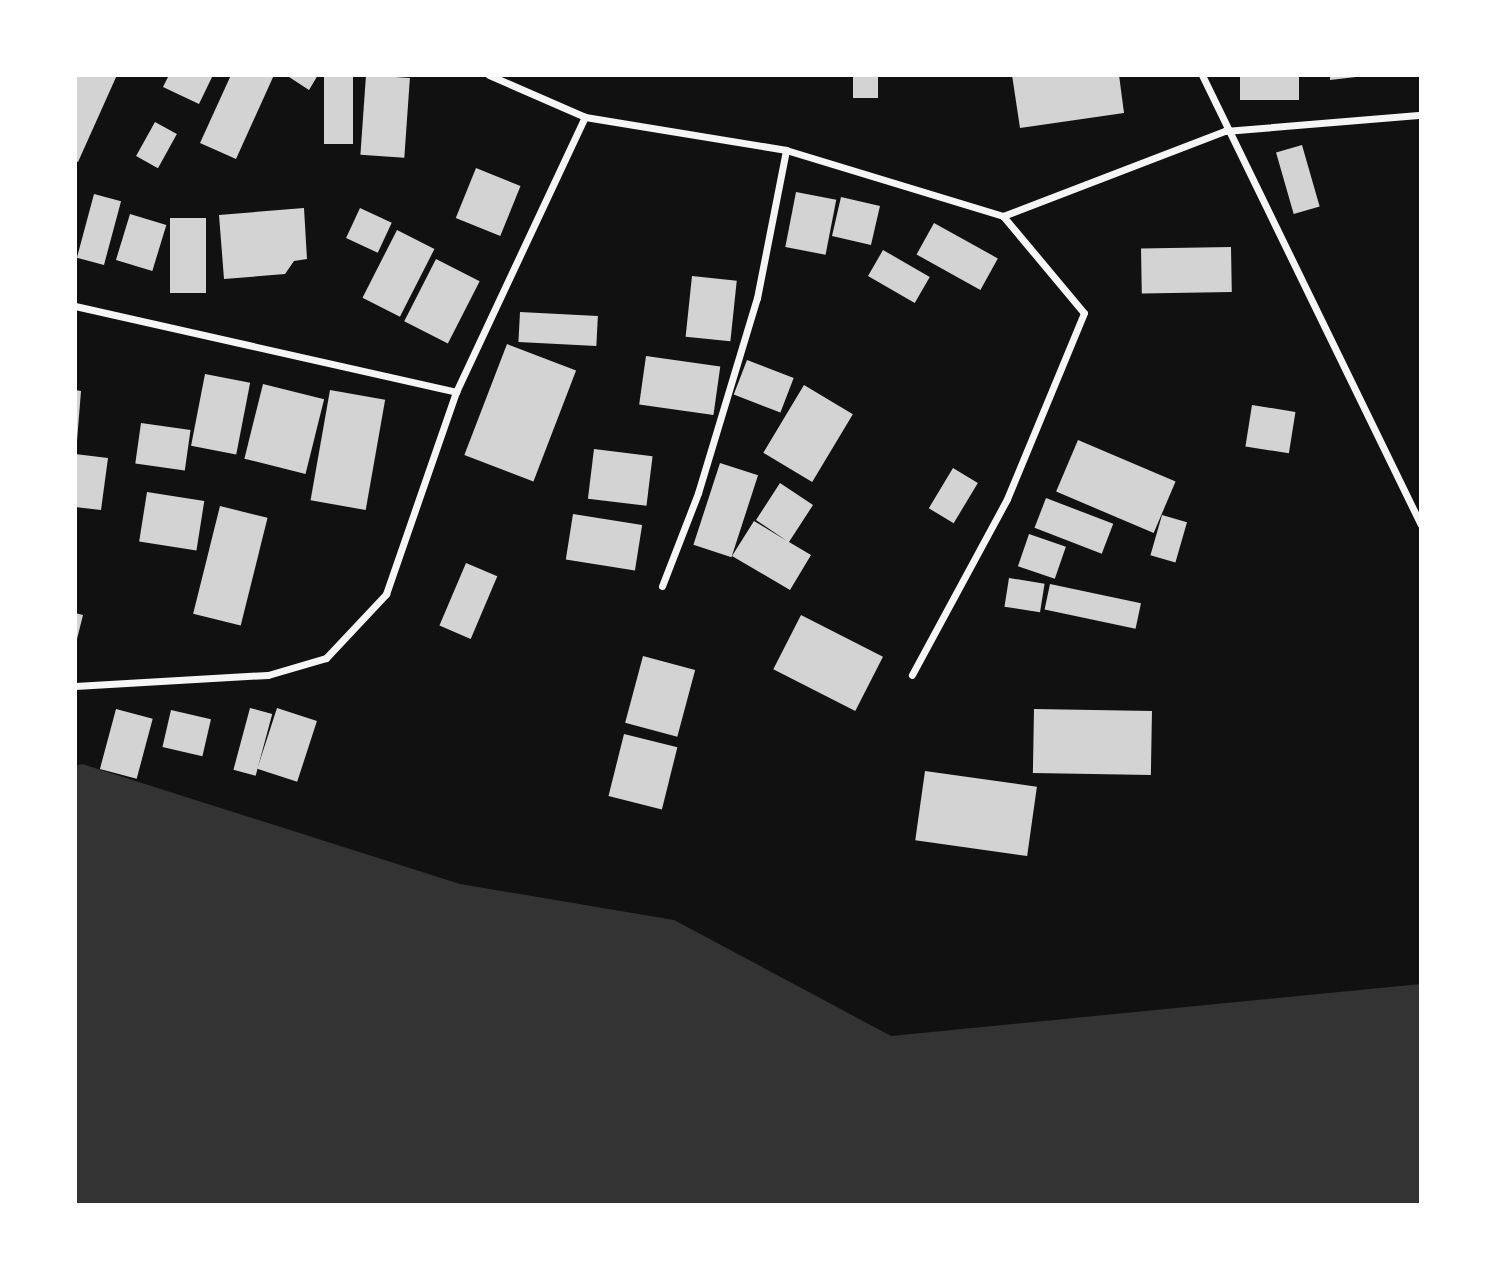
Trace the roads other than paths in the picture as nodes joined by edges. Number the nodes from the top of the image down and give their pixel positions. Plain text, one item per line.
1 (489, 75) edge
2 (1202, 75) edge
3 (1421, 115) edge
4 (585, 117) junction
5 (1224, 131) junction
6 (786, 150) junction
7 (1003, 216) junction
8 (75, 306) edge
9 (456, 392) junction
10 (1421, 525) edge
11 (662, 586) dead end
12 (912, 675) dead end
13 (75, 686) edge

1 - 4 street
2 - 5 street
3 - 5 street
4 - 6 street
4 - 9 street
5 - 7 street
5 - 10 street
6 - 7 street
6 - 11 street
7 - 12 street
8 - 9 street
9 - 13 street

